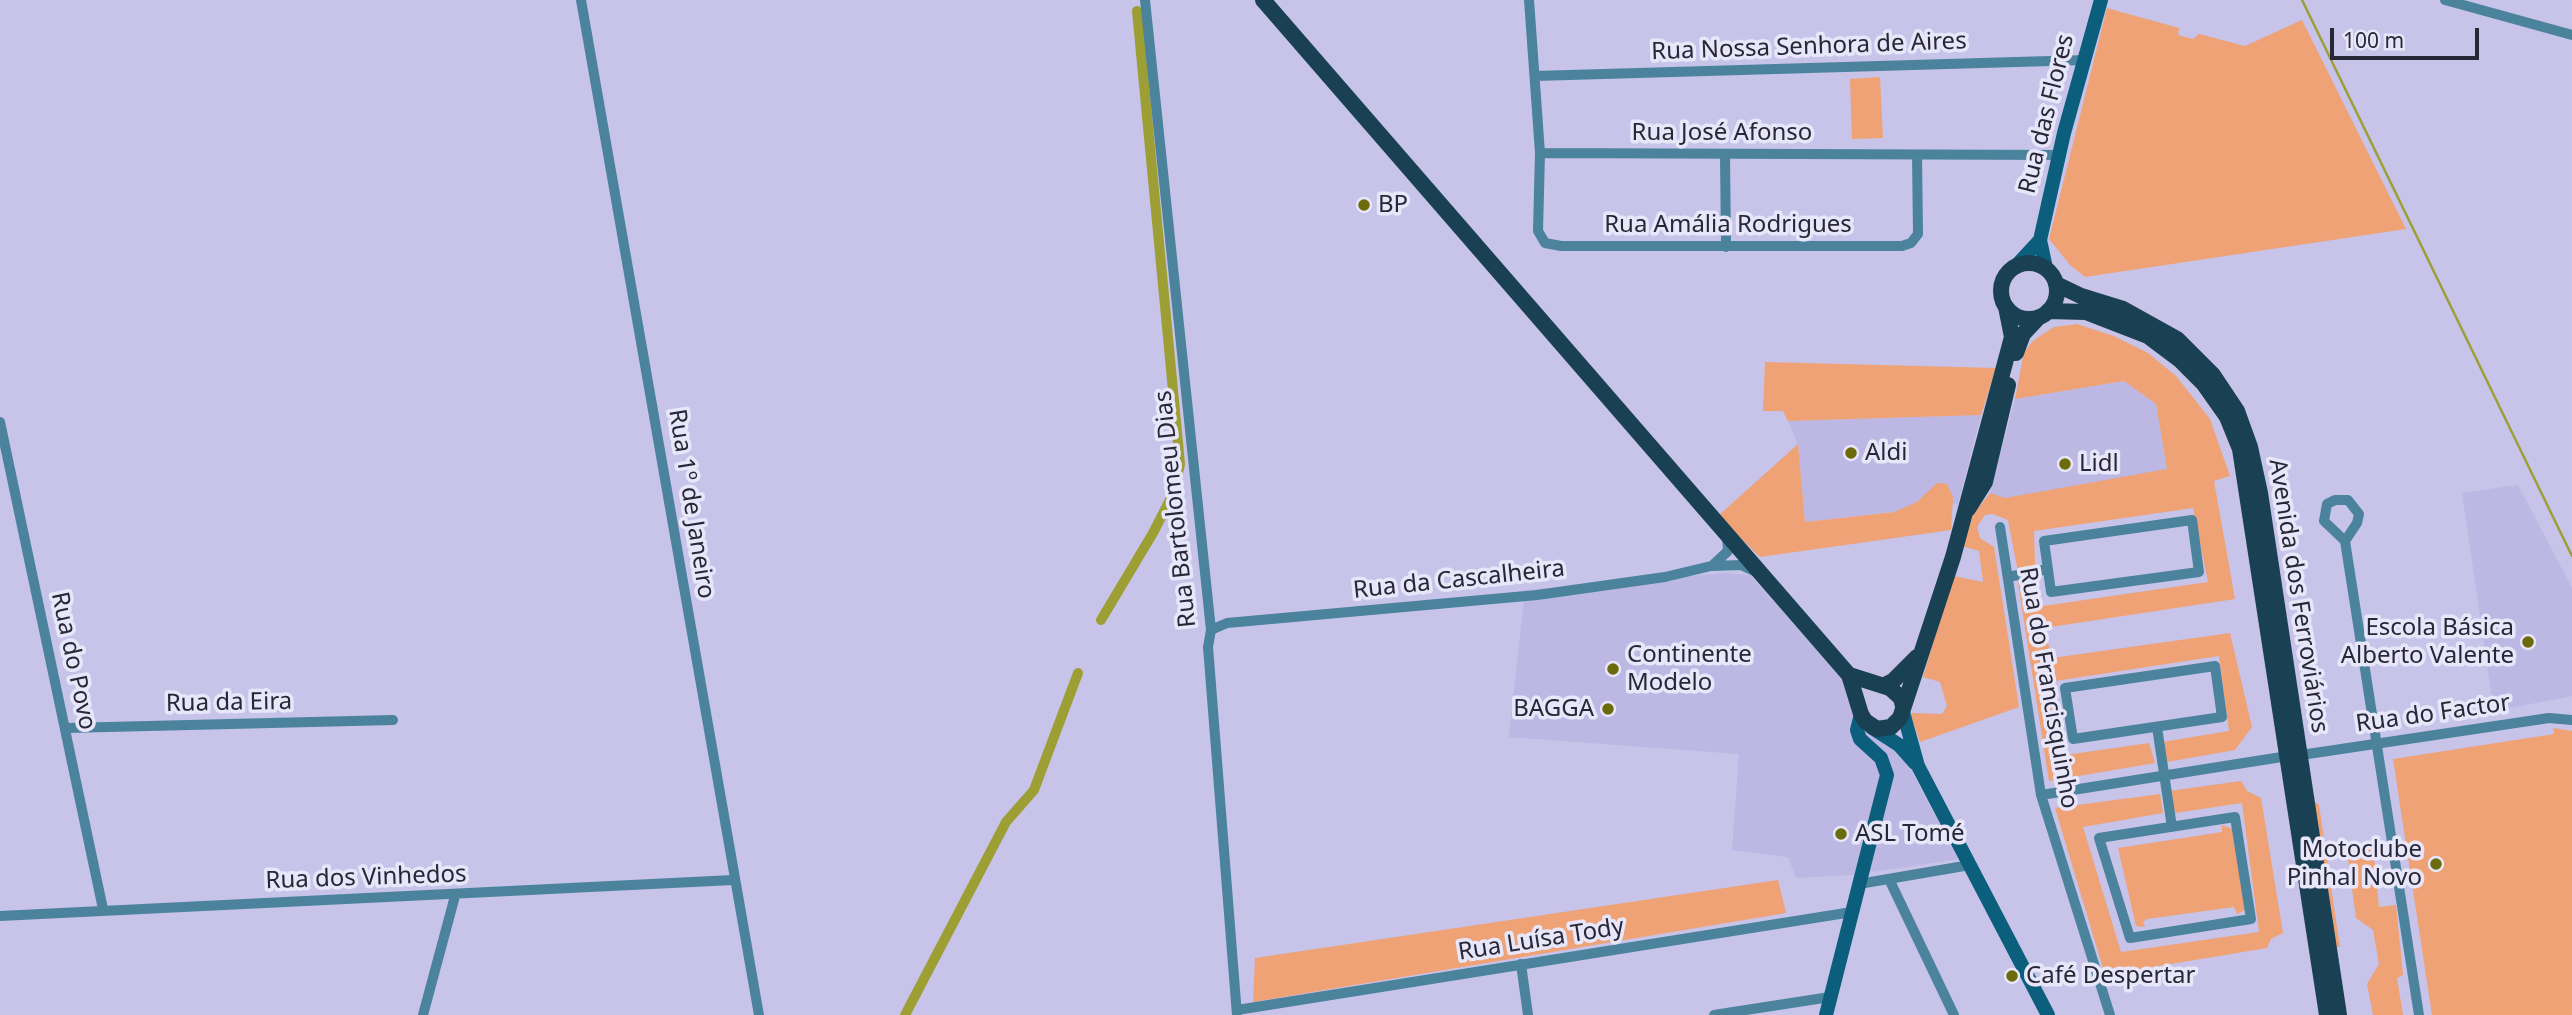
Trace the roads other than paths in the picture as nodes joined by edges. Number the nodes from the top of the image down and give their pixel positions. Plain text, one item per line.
1 (581, 0) edge
2 (1145, 0) edge
3 (1263, 0) edge
4 (1529, 0) edge
5 (2101, 0) edge
6 (2445, 0) edge
7 (2572, 35) edge
8 (2085, 60) junction
9 (1535, 76) junction
10 (1540, 153) junction
11 (1725, 155) junction
12 (1917, 155) junction
13 (2059, 155) junction
14 (2039, 240) junction
15 (1726, 247) junction
16 (2016, 266) junction
17 (2046, 268) junction
18 (2056, 284) junction
19 (2007, 307) junction
20 (2043, 314) junction
21 (0, 422) edge
22 (1963, 517) junction
23 (2000, 527) dead end
24 (1727, 535) junction
25 (2345, 541) dead end
26 (1711, 566) junction
27 (2048, 569) junction
28 (1762, 575) junction
29 (2008, 577) junction
30 (1211, 630) junction
31 (1919, 655) junction
32 (1849, 675) junction
33 (1881, 686) junction
34 (1903, 709) junction
35 (1864, 715) junction
36 (393, 720) dead end
37 (2572, 720) edge
38 (2157, 727) junction
39 (66, 728) junction
40 (2377, 744) junction
41 (2294, 756) junction
42 (1918, 766) junction
43 (2164, 776) junction
44 (2041, 795) junction
45 (2172, 827) junction
46 (1970, 865) junction
47 (1889, 879) junction
48 (733, 880) junction
49 (1859, 884) junction
50 (455, 896) junction
51 (103, 909) junction
52 (1852, 912) junction
53 (0, 916) edge
54 (1521, 964) junction
55 (1830, 997) junction
56 (1237, 1012) edge
57 (423, 1015) edge
58 (759, 1015) edge
59 (1528, 1015) edge
60 (1714, 1015) edge
61 (1826, 1015) edge
62 (1954, 1015) edge
63 (2048, 1015) edge
64 (2110, 1015) edge
65 (2327, 1015) edge
66 (2339, 1015) edge
67 (2419, 1015) edge

1 - 48 street, Rua 1º de Janeiro
2 - 30 street, Rua Bartolomeu Dias
3 - 24 main road
4 - 9 street
5 - 8 street, Rua das Flores
6 - 7 street
8 - 9 street, Rua Nossa Senhora de Aires
8 - 13 street, Rua das Flores
9 - 10 street
10 - 11 street, Rua José Afonso
10 - 15 street, Rua Amália Rodrigues
11 - 12 street, Rua José Afonso
11 - 15 street
12 - 13 street, Rua José Afonso
12 - 15 street, Rua Amália Rodrigues
13 - 14 street, Rua das Flores
14 - 16 street
14 - 17 street
16 - 17 main road
16 - 19 main road
17 - 18 main road
18 - 20 main road
18 - 41 main road, Avenida dos Ferroviários
19 - 20 main road
19 - 22 main road
20 - 22 main road
20 - 41 main road, Avenida dos Ferroviários
21 - 39 street, Rua do Povo
22 - 31 main road
23 - 29 street, Rua do Francisquinho
24 - 26 street
24 - 28 main road
25 - 40 street
26 - 28 street, Rua da Cascalheira
26 - 30 street, Rua da Cascalheira
27 - 27 street
27 - 29 street
28 - 32 main road
29 - 44 street, Rua do Francisquinho
30 - 56 street, Rua Bartolomeu Dias
31 - 33 main road
31 - 34 main road
32 - 33 main road
32 - 35 main road
33 - 34 main road
33 - 35 main road
34 - 35 main road
34 - 42 street
35 - 42 street
35 - 49 street
36 - 39 street, Rua da Eira
37 - 40 street, Rua do Factor
38 - 38 street
38 - 43 street
39 - 51 street, Rua do Povo
40 - 41 street, Rua do Factor
40 - 67 street
41 - 43 street, Rua do Factor
41 - 65 main road, Avenida dos Ferroviários
41 - 66 main road, Avenida dos Ferroviários
42 - 46 street
43 - 44 street, Rua do Factor
43 - 45 street
44 - 64 street, Rua do Francisquinho
45 - 45 street
46 - 47 street
46 - 63 street
47 - 49 street
47 - 62 street
48 - 50 street, Rua dos Vinhedos
48 - 58 street, Rua 1º de Janeiro
49 - 52 street
50 - 51 street, Rua dos Vinhedos
50 - 57 street
51 - 53 street, Rua dos Vinhedos
52 - 54 street, Rua Luísa Tody
52 - 55 street
54 - 56 street, Rua Luísa Tody
54 - 59 street
55 - 60 street
55 - 61 street

